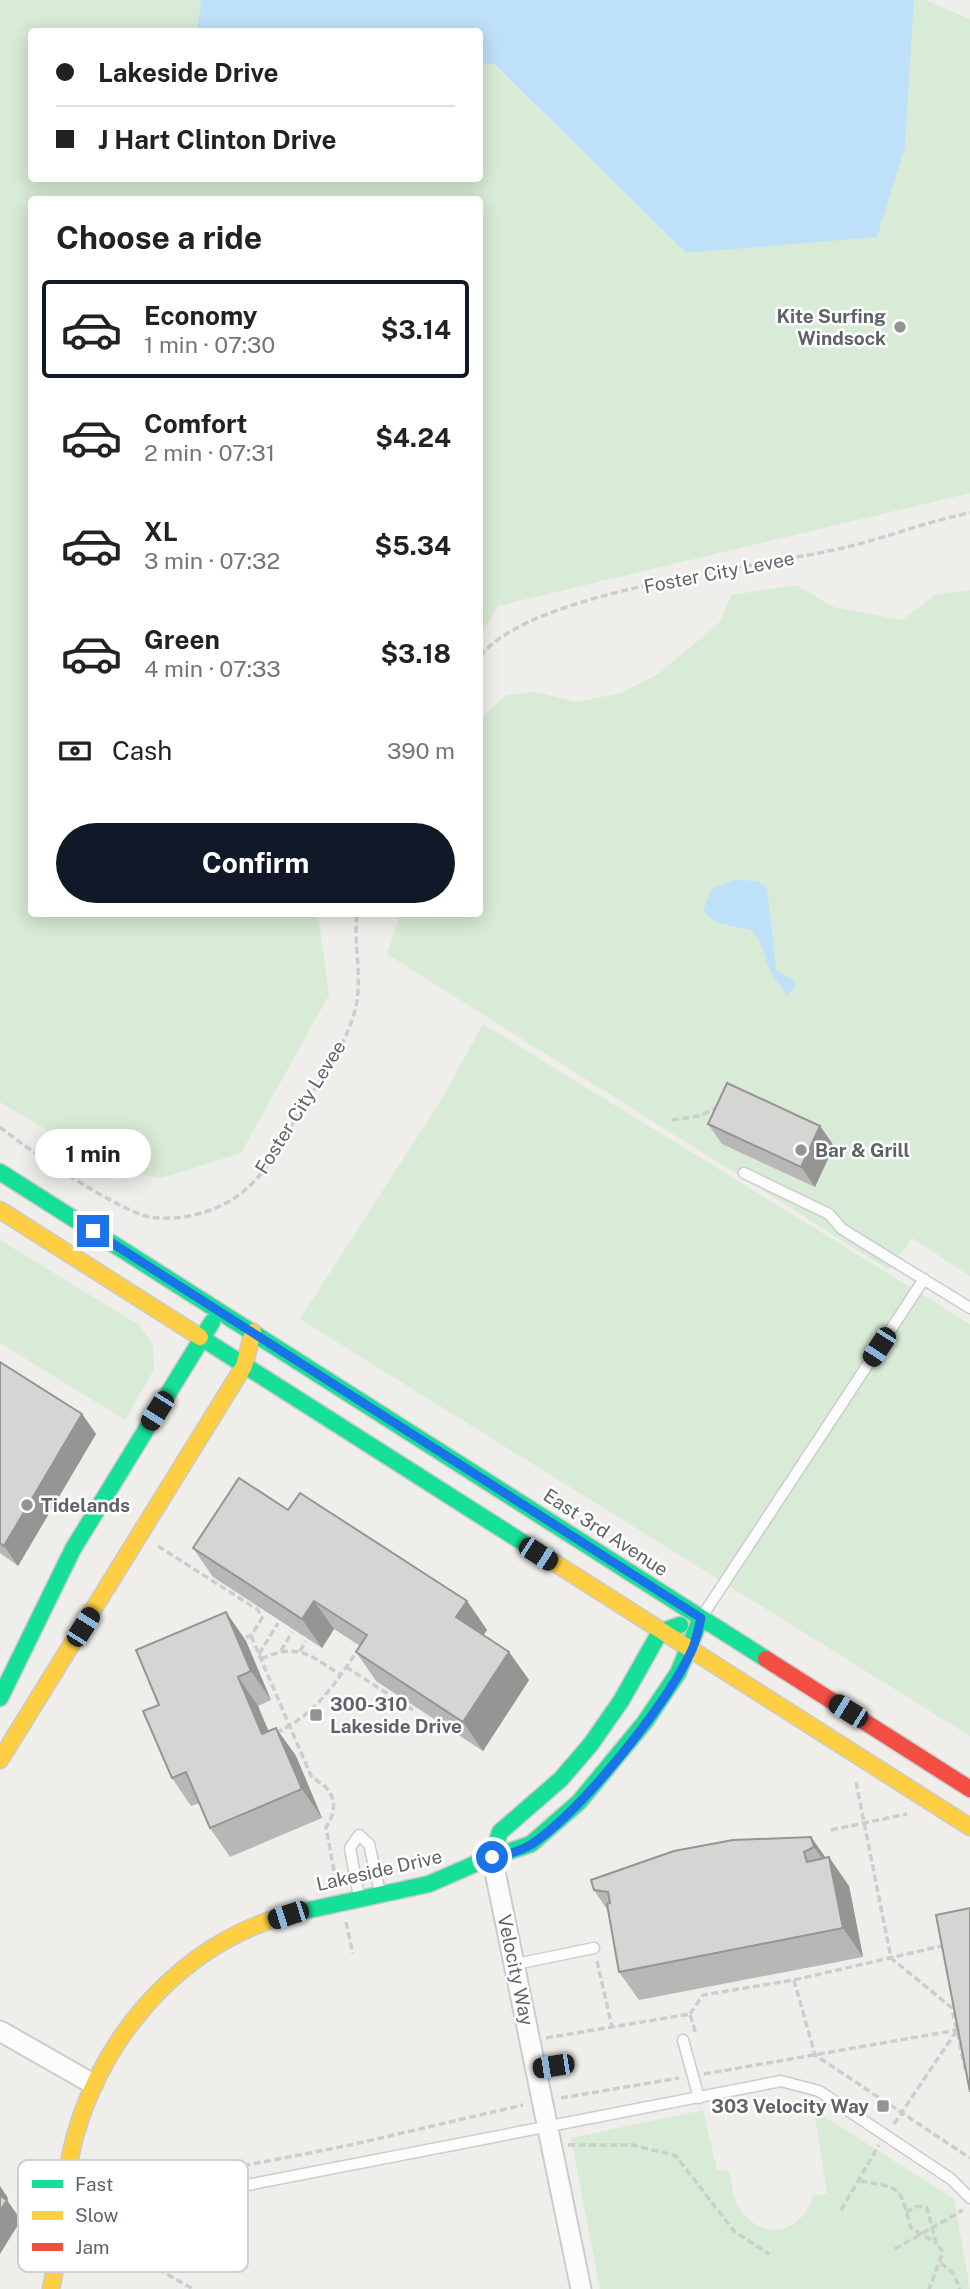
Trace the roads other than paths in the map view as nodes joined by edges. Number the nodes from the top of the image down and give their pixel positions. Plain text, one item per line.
1 (0, 1172) edge
2 (744, 1174) dead end
3 (0, 1210) edge
4 (924, 1279) junction
5 (970, 1308) edge
6 (219, 1311) junction
7 (253, 1332) junction
8 (202, 1339) junction
9 (244, 1366) junction
10 (701, 1618) junction
11 (660, 1632) junction
12 (691, 1652) junction
13 (0, 1698) edge
14 (0, 1760) edge
15 (970, 1789) edge
16 (970, 1827) edge
17 (492, 1857) junction
18 (381, 1893) junction
19 (359, 1898) junction
20 (594, 1948) road end
21 (516, 1964) junction
22 (0, 2031) edge
23 (683, 2040) dead end
24 (569, 2063) dead end
25 (536, 2068) junction
26 (93, 2084) junction
27 (699, 2098) junction
28 (548, 2128) junction
29 (69, 2160) edge
30 (248, 2184) edge
31 (970, 2198) edge
32 (55, 2272) edge
33 (51, 2289) edge
34 (581, 2289) edge

1 - 6 main road, East 3rd Avenue
2 - 4 lane
3 - 8 main road
4 - 5 lane
4 - 10 lane
6 - 7 main road, East 3rd Avenue
6 - 8 main road
7 - 9 main road
7 - 10 main road, East 3rd Avenue
8 - 9 main road
8 - 13 main road
9 - 11 main road
9 - 14 main road
10 - 11 main road
10 - 12 main road, Lakeside Drive
10 - 15 main road, East 3rd Avenue
11 - 12 main road
11 - 17 main road
12 - 16 main road
12 - 17 main road, Lakeside Drive
17 - 18 main road, Lakeside Drive
17 - 21 street, Velocity Way
18 - 19 main road, Lakeside Drive
18 - 19 lane
19 - 26 main road, Lakeside Drive
20 - 21 lane
21 - 25 street, Velocity Way
22 - 26 street
23 - 27 lane
24 - 25 lane
25 - 28 street, Velocity Way
26 - 29 main road, Lakeside Drive
27 - 28 lane
27 - 31 lane
28 - 30 lane
28 - 34 street, Velocity Way
32 - 33 main road, Lakeside Drive

